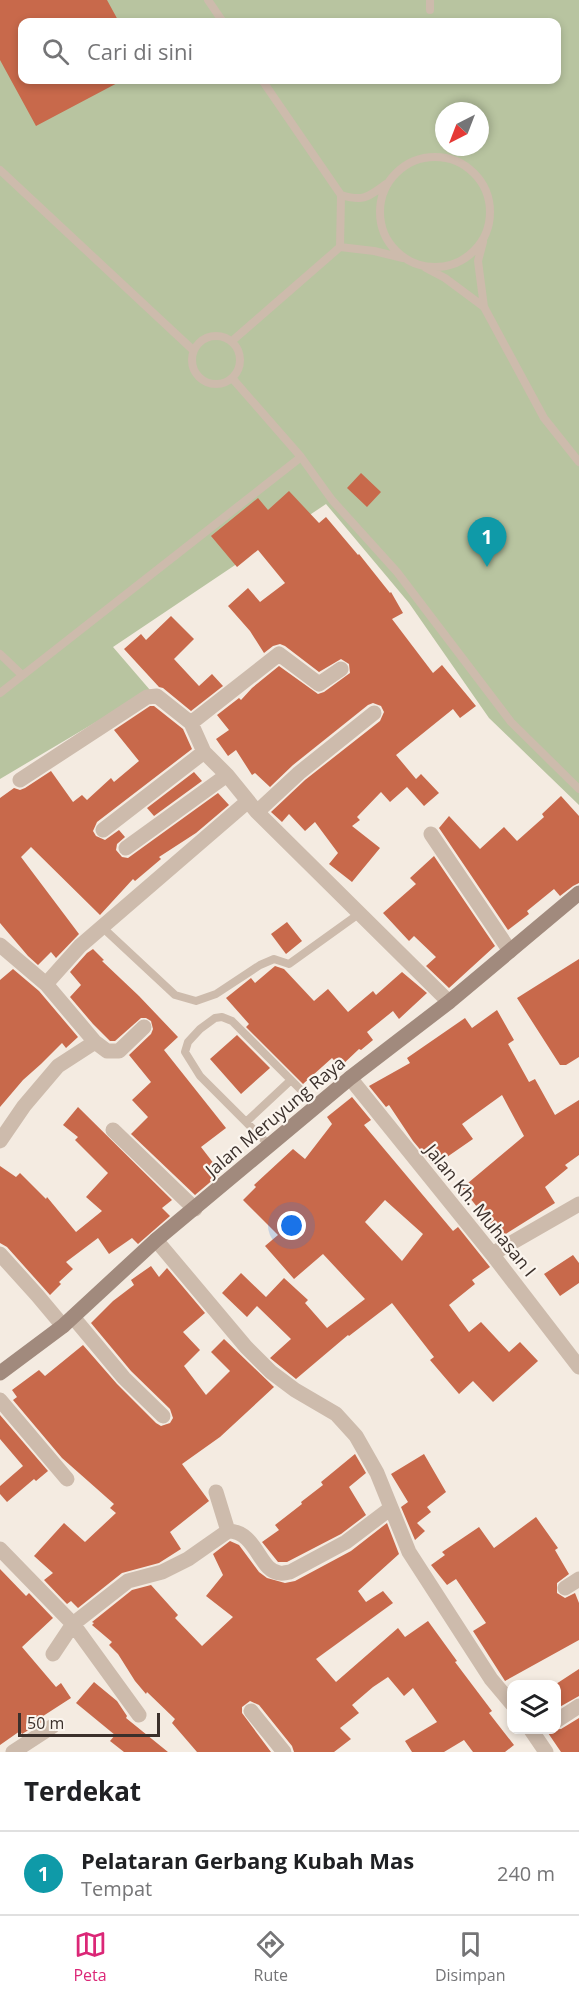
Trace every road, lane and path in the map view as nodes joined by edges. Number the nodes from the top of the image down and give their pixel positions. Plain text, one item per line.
1 (208, 0) edge
2 (430, 0) edge
3 (430, 10) dead end
4 (220, 18) edge
5 (265, 84) edge
6 (0, 170) edge
7 (387, 183) junction
8 (341, 195) junction
9 (484, 238) junction
10 (340, 247) junction
11 (405, 258) junction
12 (425, 267) junction
13 (484, 307) junction
14 (232, 341) junction
15 (194, 350) junction
16 (232, 378) junction
17 (301, 457) junction
18 (579, 462) edge
19 (0, 654) edge
20 (341, 669) dead end
21 (22, 675) junction
22 (0, 693) edge
23 (374, 713) dead end
24 (191, 723) junction
25 (204, 752) junction
26 (227, 775) junction
27 (20, 780) dead end
28 (579, 789) edge
29 (252, 807) junction
30 (103, 830) dead end
31 (431, 834) dead end
32 (126, 848) dead end
33 (579, 893) edge
34 (360, 913) junction
35 (102, 927) junction
36 (0, 945) edge
37 (510, 951) junction
38 (46, 984) junction
39 (449, 1002) junction
40 (144, 1027) dead end
41 (95, 1042) junction
42 (350, 1078) junction
43 (291, 1080) junction
44 (317, 1106) junction
45 (246, 1122) junction
46 (113, 1130) dead end
47 (0, 1141) edge
48 (269, 1145) junction
49 (579, 1204) edge
50 (195, 1209) junction
51 (156, 1240) junction
52 (0, 1254) edge
53 (492, 1254) junction
54 (68, 1321) junction
55 (578, 1364) edge
56 (0, 1373) edge
57 (0, 1400) edge
58 (163, 1416) dead end
59 (67, 1479) dead end
60 (216, 1491) dead end
61 (391, 1508) junction
62 (228, 1531) junction
63 (0, 1549) edge
64 (579, 1579) edge
65 (565, 1588) dead end
66 (73, 1624) junction
67 (53, 1654) dead end
68 (507, 1698) edge
69 (579, 1706) edge
70 (251, 1711) dead end
71 (139, 1715) dead end
72 (561, 1717) edge
73 (53, 1726) dead end
74 (537, 1734) edge
75 (13, 1752) edge
76 (284, 1752) edge
77 (546, 1752) edge

1 - 4 lane
2 - 3 lane
5 - 8 lane
6 - 15 lane
7 - 8 lane
7 - 9 lane
7 - 11 lane
8 - 10 lane
9 - 12 lane
9 - 13 lane
10 - 11 lane
10 - 14 lane
11 - 12 lane
12 - 13 lane
13 - 18 lane
14 - 15 lane
14 - 16 lane
15 - 16 lane
16 - 17 lane
17 - 21 lane
17 - 28 lane
19 - 21 lane
20 - 24 street
21 - 22 lane
23 - 29 street
24 - 25 street
24 - 27 street
25 - 26 street
25 - 30 street
26 - 29 street
26 - 32 street
29 - 34 street
29 - 35 street
31 - 37 street
33 - 37 main road, Jalan Meruyung Raya
34 - 35 lane
34 - 39 street
35 - 38 street
36 - 38 street
37 - 39 main road, Jalan Meruyung Raya
38 - 41 street
39 - 42 main road, Jalan Meruyung Raya
40 - 41 street
41 - 47 street
42 - 44 main road, Jalan Meruyung Raya
42 - 53 street, Jalan Kh. Muhasan I
43 - 44 lane
43 - 45 lane
43 - 45 lane
44 - 48 main road, Jalan Meruyung Raya
45 - 48 lane
46 - 50 street
48 - 50 main road, Jalan Meruyung Raya
49 - 53 street
50 - 51 main road, Jalan Meruyung Raya
51 - 54 main road, Jalan Meruyung Raya
51 - 61 street
52 - 54 street
53 - 55 street, Jalan Kh. Muhasan I
54 - 56 main road, Jalan Meruyung Raya
54 - 58 street
57 - 59 street
60 - 62 street
61 - 62 street
61 - 68 street
62 - 66 street
63 - 66 street
64 - 65 street
66 - 67 street
66 - 71 street
69 - 72 street
70 - 76 street
73 - 75 street
74 - 77 street

